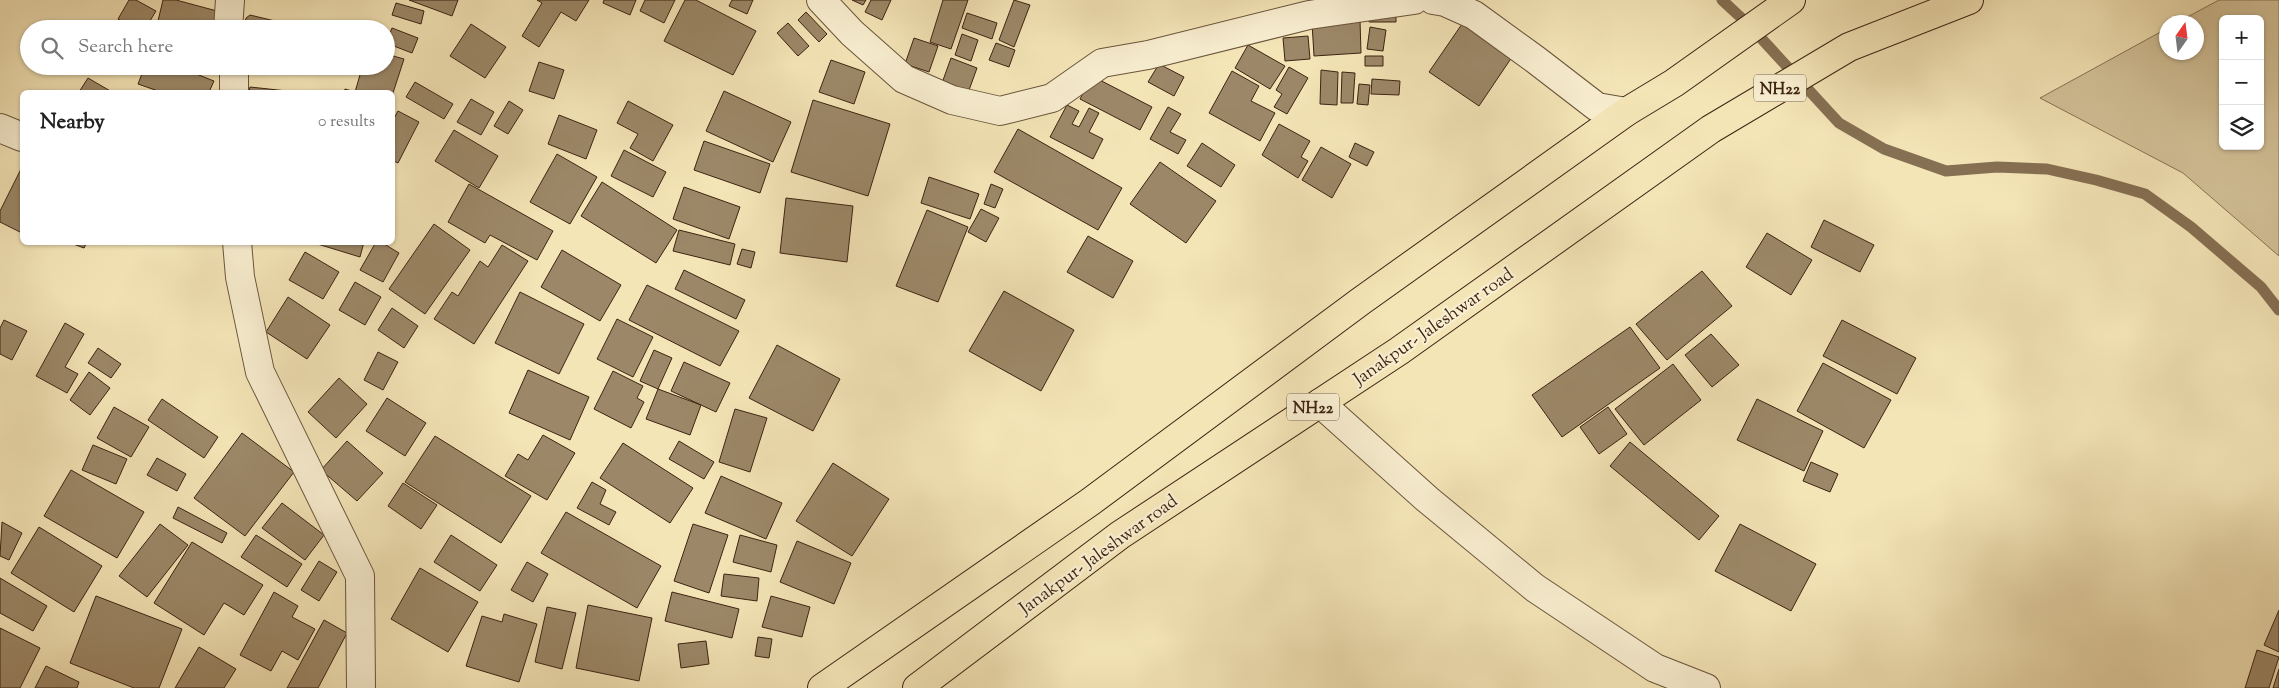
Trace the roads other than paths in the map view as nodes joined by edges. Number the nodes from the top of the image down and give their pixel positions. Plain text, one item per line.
1 (230, 0) edge
2 (821, 0) edge
3 (1414, 0) edge
4 (1433, 0) edge
5 (1791, 0) edge
6 (1969, 0) edge
7 (229, 20) edge
8 (234, 75) edge
9 (234, 90) edge
10 (1626, 112) junction
11 (0, 128) edge
12 (20, 136) edge
13 (237, 245) edge
14 (1320, 403) junction
15 (361, 688) edge
16 (822, 688) edge
17 (917, 688) edge
18 (1706, 688) edge

1 - 7 street
2 - 3 street
4 - 10 street
5 - 10 highway
6 - 14 highway, Janakpur- Jaleshwar road / NH22
8 - 9 street
10 - 16 highway
11 - 12 street
13 - 15 street
14 - 17 highway, Janakpur- Jaleshwar road / NH22
14 - 18 street

